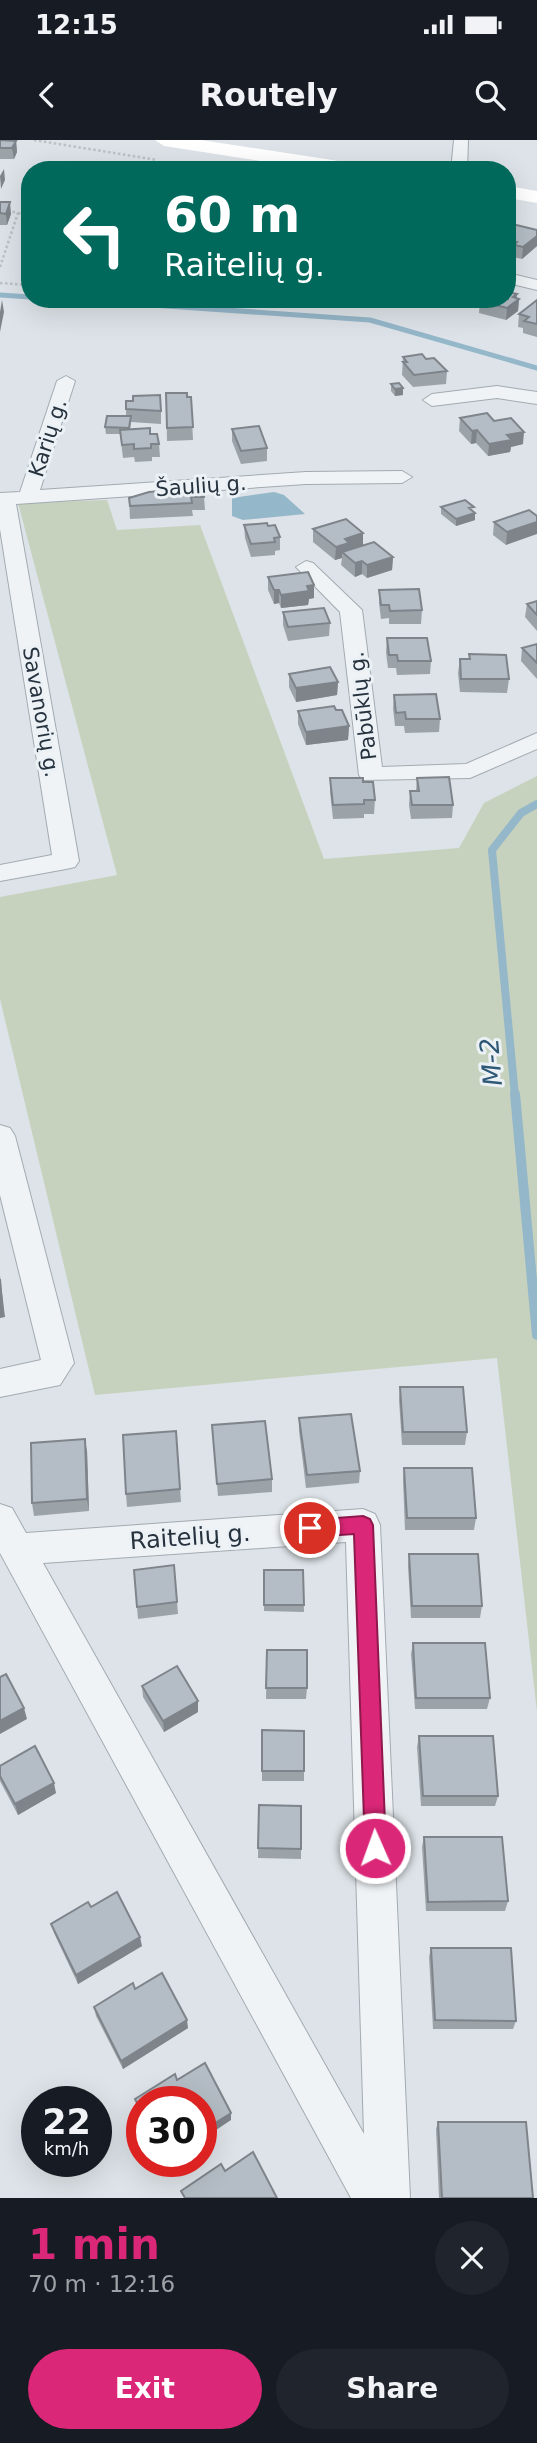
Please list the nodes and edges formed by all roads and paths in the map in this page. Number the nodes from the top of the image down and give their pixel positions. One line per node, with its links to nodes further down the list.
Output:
1 (34, 140): 4 (path)
2 (163, 140): 5 (main road)
3 (461, 140): 6 (street)
4 (167, 161)
5 (300, 161)
6 (460, 161)
7 (516, 193): 8 (main road)
8 (537, 197)
9 (3, 210): 10 (path)
10 (18, 213): 11 (path); 12 (path)
11 (21, 214)
12 (0, 267)
13 (516, 280): 16 (street)
14 (0, 283): 15 (path)
15 (21, 284)
16 (537, 285)
17 (66, 381): 21 (street, Karių g.)
18 (537, 398): 19 (street)
19 (432, 400)
20 (402, 477): 21 (street, Šaulių g.)
21 (29, 495): 22 (street, Šaulių g.)
22 (3, 498): 25 (street, Savanorių g.)
23 (306, 567): 24 (street, Pabūklų g.)
24 (537, 740)
25 (0, 873)
26 (0, 1136): 27 (street)
27 (0, 1382)
28 (8, 1534): 29 (street); 30 (street, Raitelių g.)
29 (375, 2198)
30 (388, 2198)

